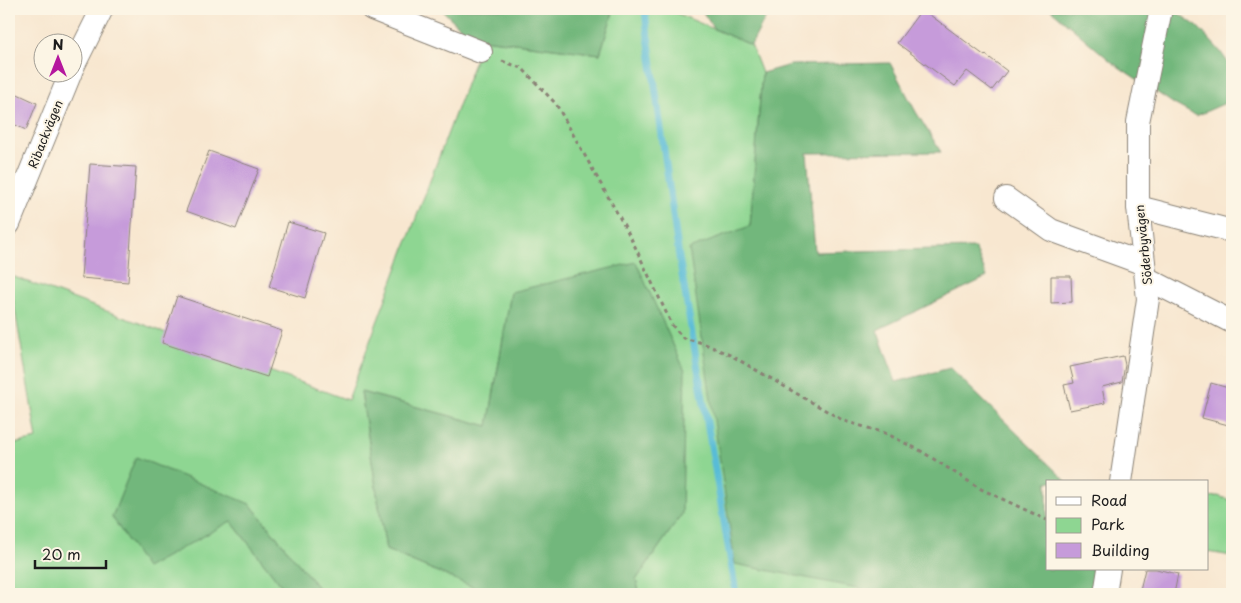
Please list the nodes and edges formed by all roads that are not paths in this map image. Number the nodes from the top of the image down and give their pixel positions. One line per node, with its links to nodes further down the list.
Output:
1 (102, 9): 4 (street)
2 (372, 9): 5 (street)
3 (1160, 9): 8 (street, Söderbyvägen)
4 (82, 48)
5 (481, 52)
6 (66, 82): 9 (street, Ribackvägen)
7 (1006, 198): 11 (street)
8 (1138, 207): 10 (street); 11 (street, Söderbyvägen)
9 (9, 224)
10 (1232, 231)
11 (1145, 271): 12 (street); 13 (street, Söderbyvägen)
12 (1232, 322)
13 (1121, 480)
14 (1109, 570): 15 (street)
15 (1105, 594)

